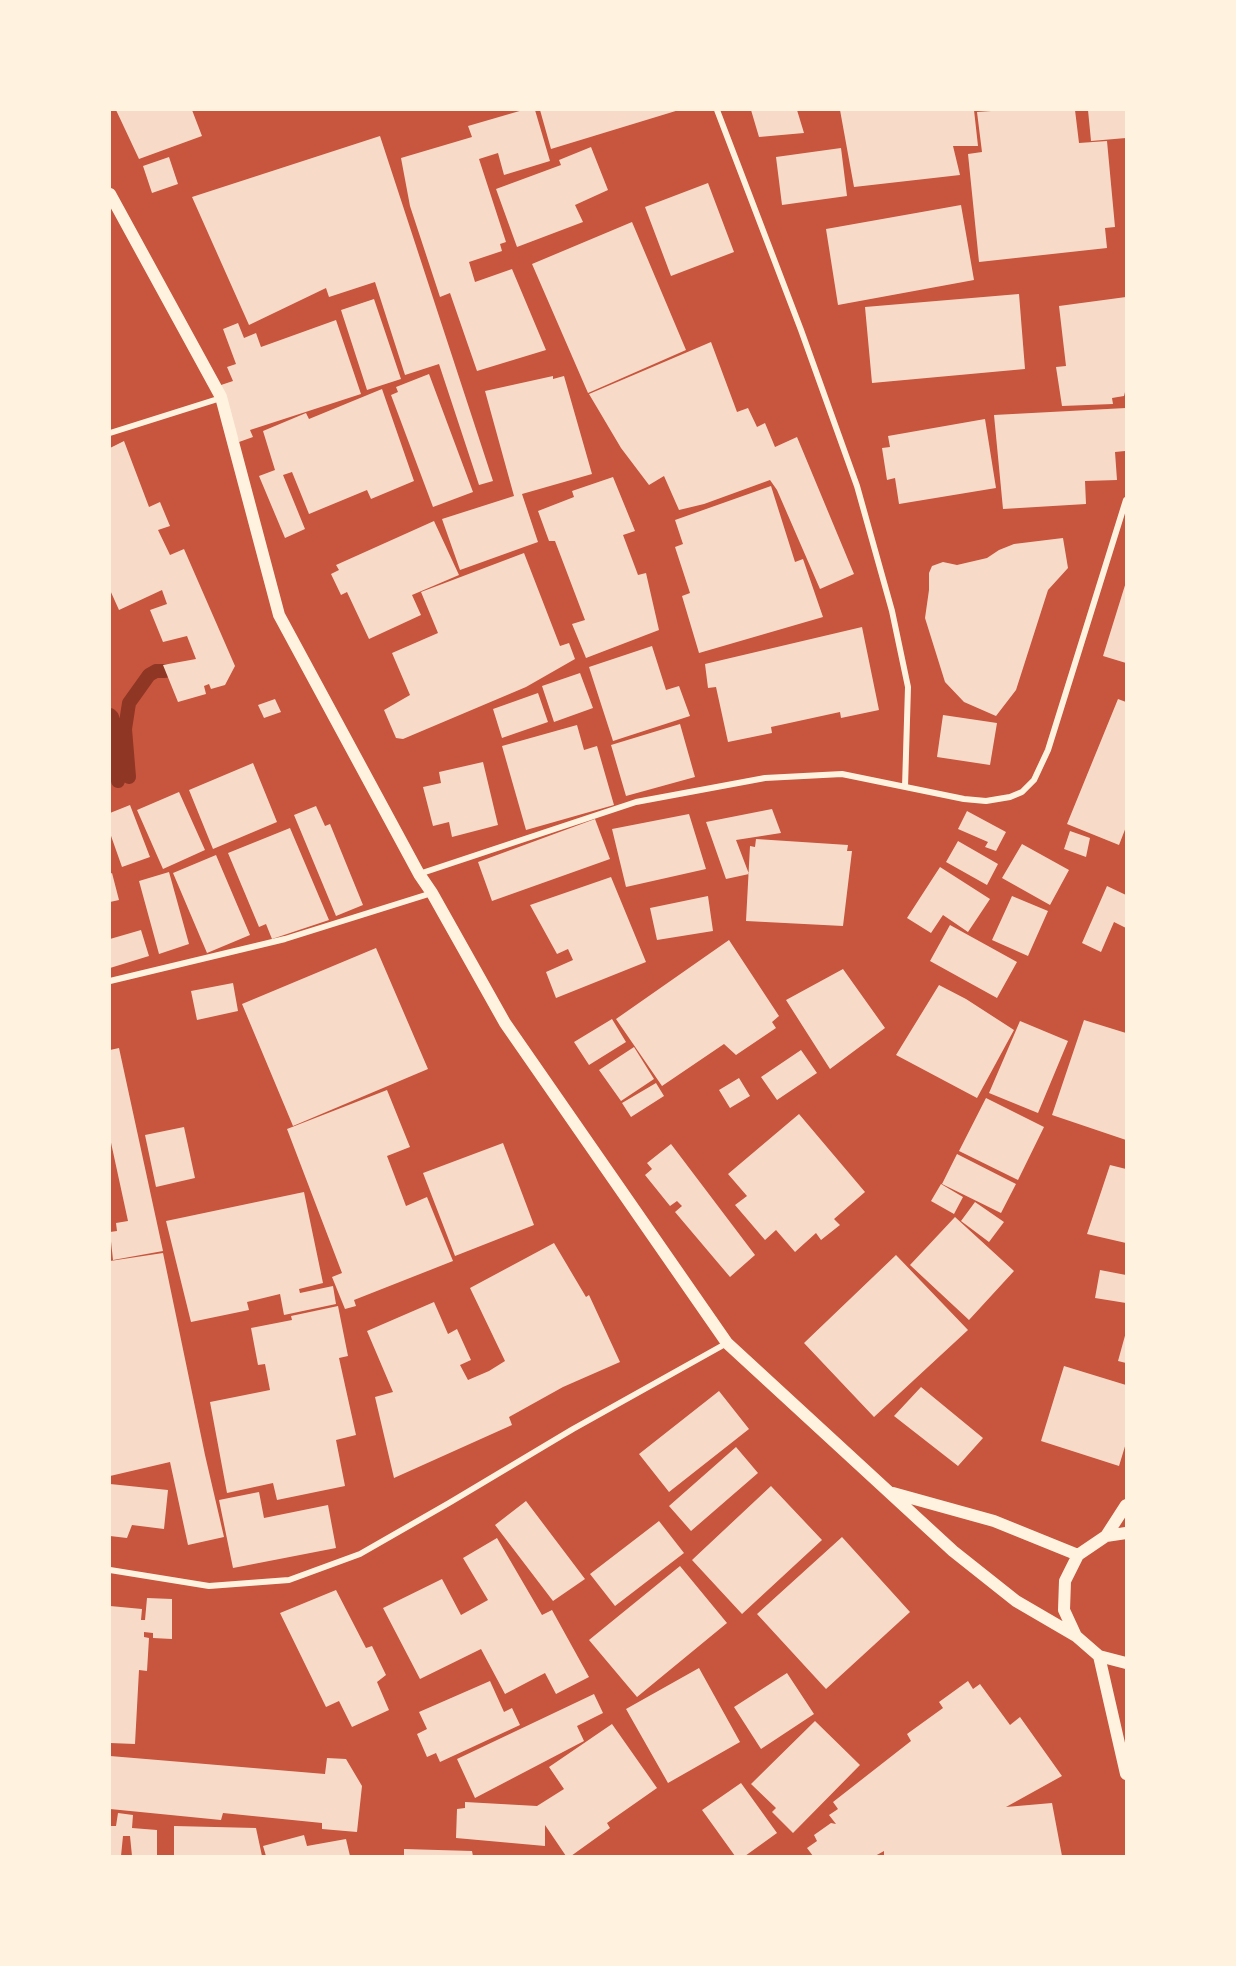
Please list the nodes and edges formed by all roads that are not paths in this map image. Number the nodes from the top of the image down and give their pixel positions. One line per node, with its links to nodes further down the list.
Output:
1 (717, 110): 6 (street)
2 (110, 194): 3 (main road)
3 (221, 397): 4 (street); 7 (main road)
4 (110, 433)
5 (1126, 500): 6 (street)
6 (905, 787): 7 (street)
7 (419, 874): 8 (main road)
8 (432, 892): 9 (street); 10 (main road)
9 (110, 981)
10 (727, 1343): 11 (main road); 16 (street)
11 (889, 1492): 15 (main road); 17 (main road)
12 (1126, 1505): 14 (main road)
13 (1126, 1533): 14 (main road)
14 (1106, 1536): 15 (main road)
15 (1078, 1555): 17 (main road)
16 (110, 1570)
17 (1076, 1636): 18 (main road)
18 (1099, 1656): 19 (main road); 20 (main road)
19 (1126, 1663)
20 (1126, 1774)

